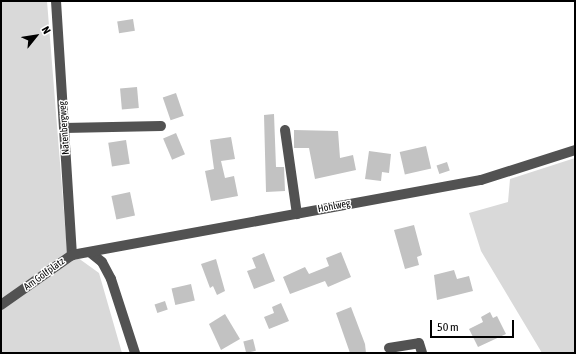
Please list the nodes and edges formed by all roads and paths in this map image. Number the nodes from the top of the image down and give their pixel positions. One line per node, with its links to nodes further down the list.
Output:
1 (56, 1): 3 (street, Natenbergweg)
2 (161, 126): 3 (street)
3 (64, 128): 8 (street, Natenbergweg)
4 (286, 130): 6 (street)
5 (575, 150): 6 (street, Hohlweg)
6 (297, 214): 7 (street, Hohlweg)
7 (91, 253): 8 (street, Am Golfplatz); 11 (street)
8 (72, 255): 9 (street, Am Golfplatz)
9 (1, 305)
10 (390, 348): 12 (street)
11 (135, 353)
12 (422, 353)

